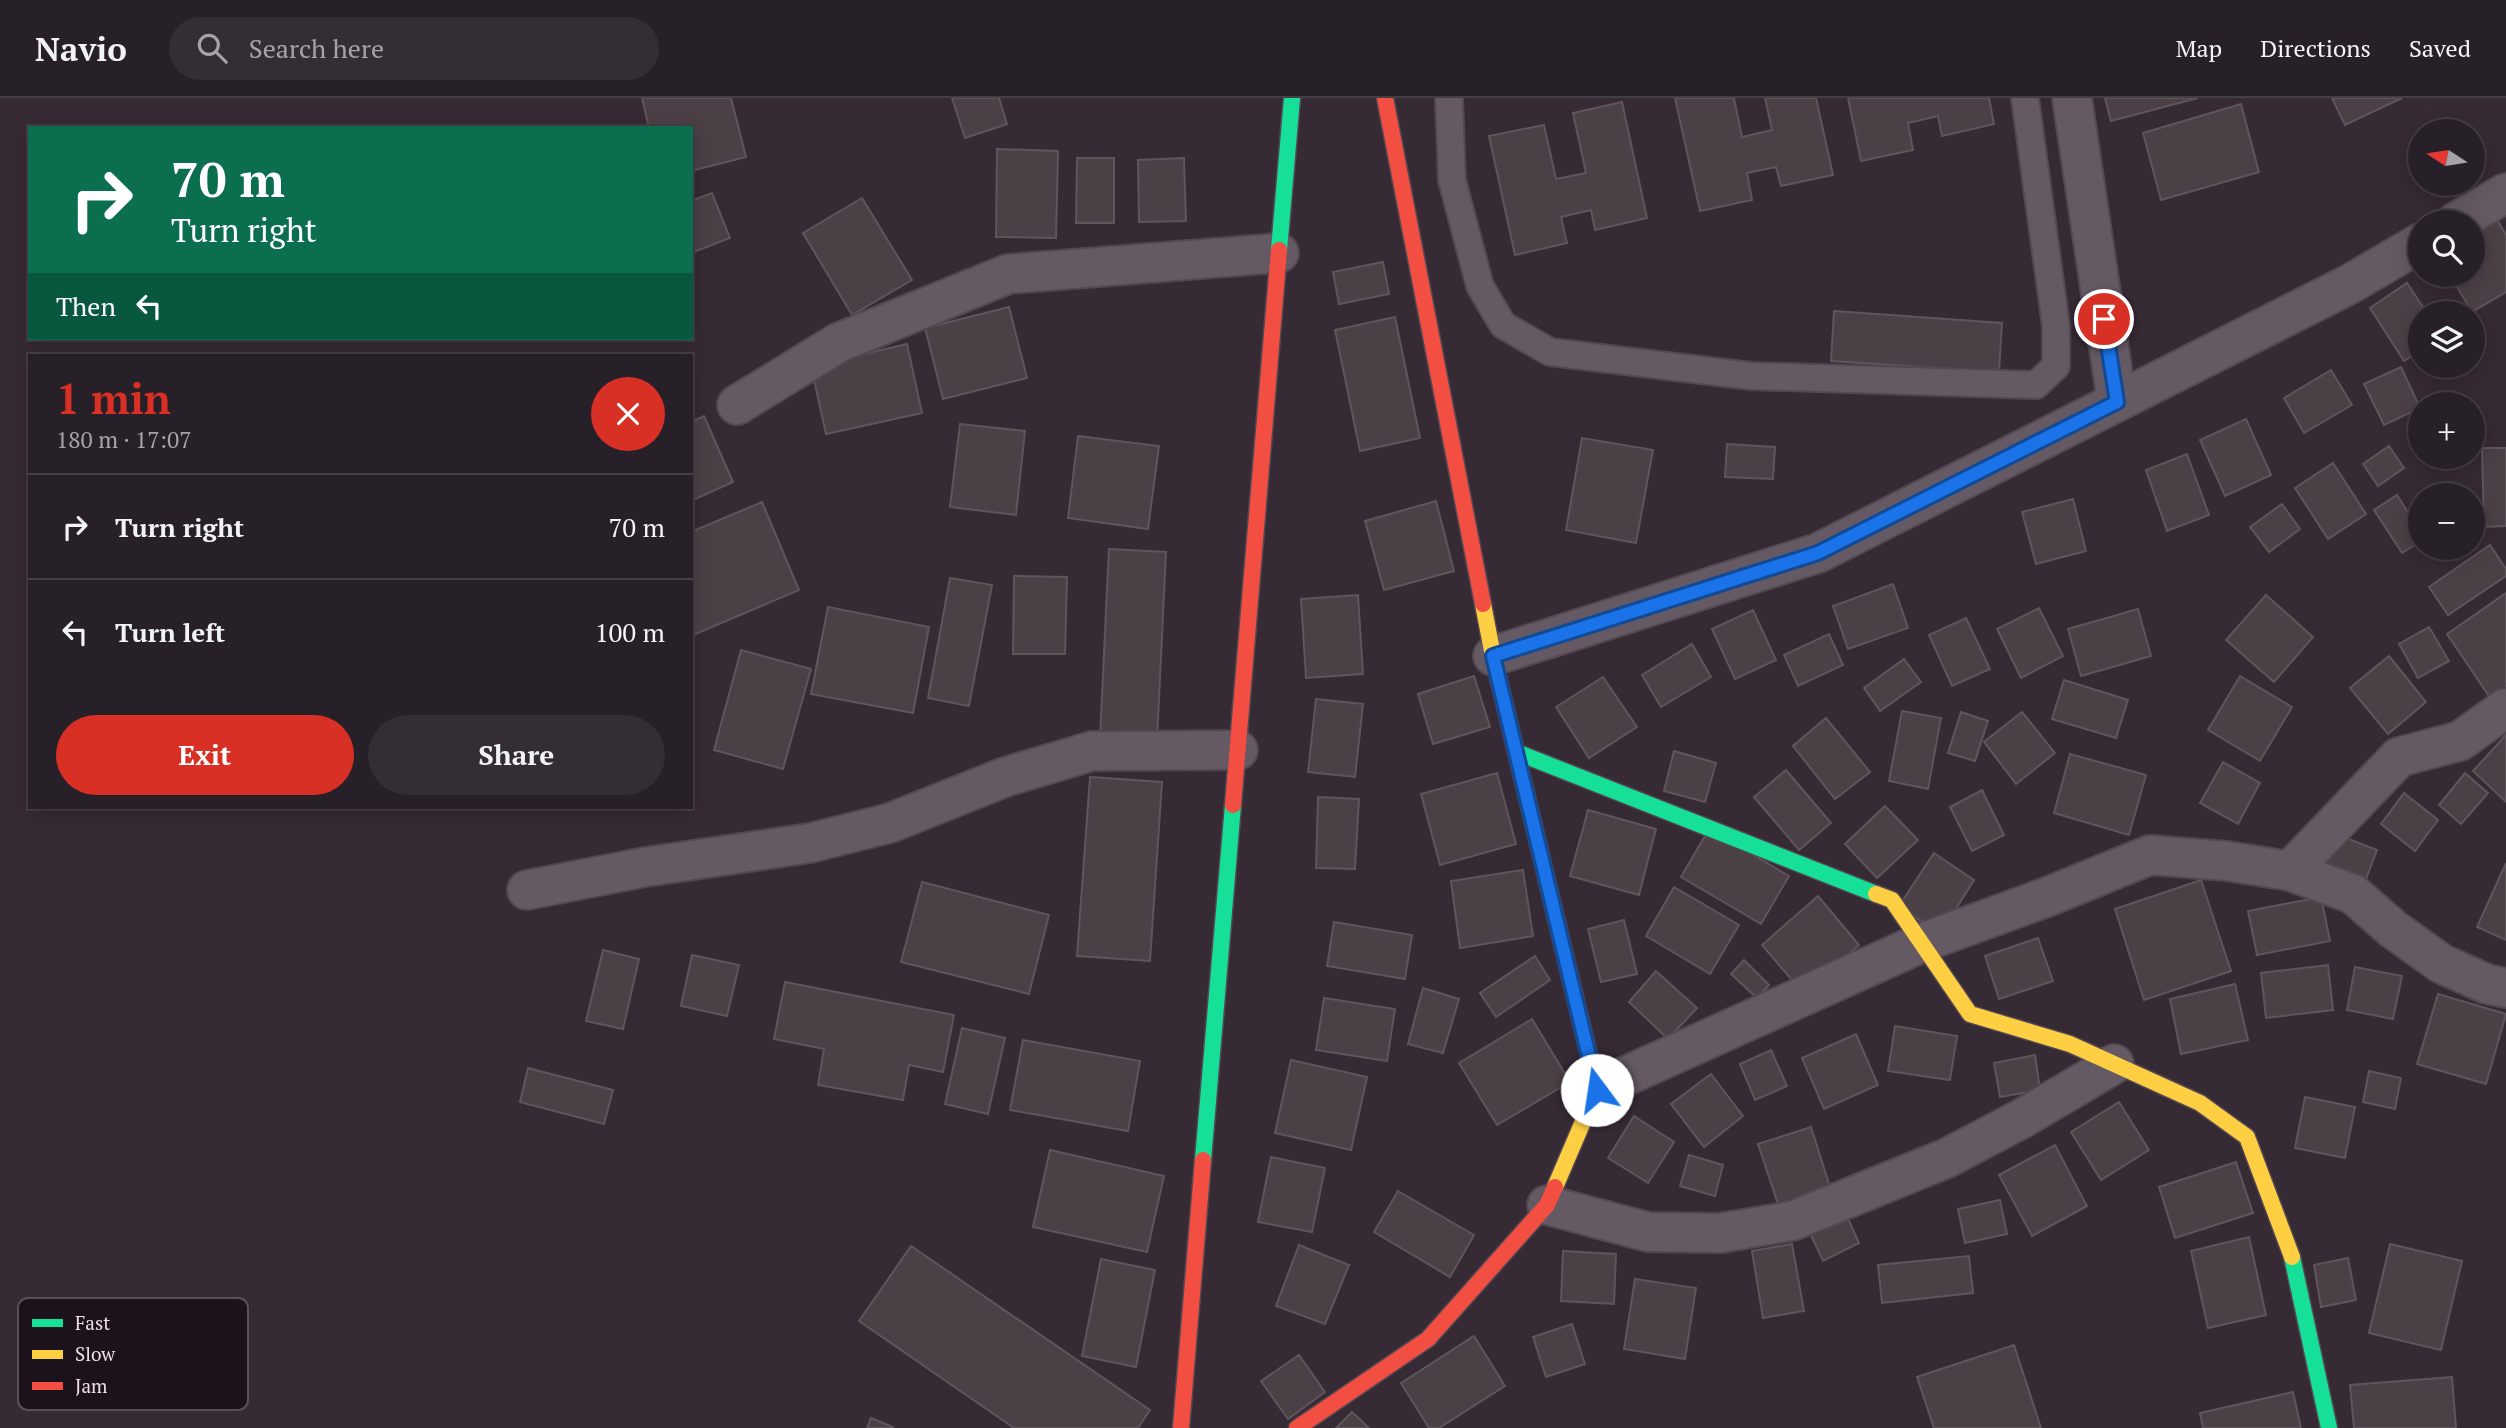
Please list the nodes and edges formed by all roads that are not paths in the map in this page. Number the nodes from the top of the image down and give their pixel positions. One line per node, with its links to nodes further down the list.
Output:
1 (1292, 98): 9 (main road)
2 (1385, 98): 12 (main road)
3 (1449, 98): 4 (lane)
4 (2025, 98)
5 (2072, 98): 10 (street)
6 (2506, 193): 7 (street)
7 (2477, 210)
8 (2408, 250): 10 (street)
9 (1279, 253): 11 (street); 14 (main road)
10 (2117, 402): 12 (street)
11 (737, 405)
12 (1493, 656): 15 (main road)
13 (2506, 708): 16 (street)
14 (1238, 750): 17 (street); 23 (main road)
15 (1516, 752): 18 (main road); 21 (main road)
16 (2290, 871): 18 (street); 19 (street)
17 (527, 890)
18 (1921, 943): 20 (main road); 21 (street)
19 (2506, 988)
20 (2115, 1065): 22 (street); 25 (main road)
21 (1597, 1090): 22 (main road)
22 (1547, 1205): 24 (main road)
23 (1181, 1428)
24 (1297, 1428)
25 (2329, 1428)

